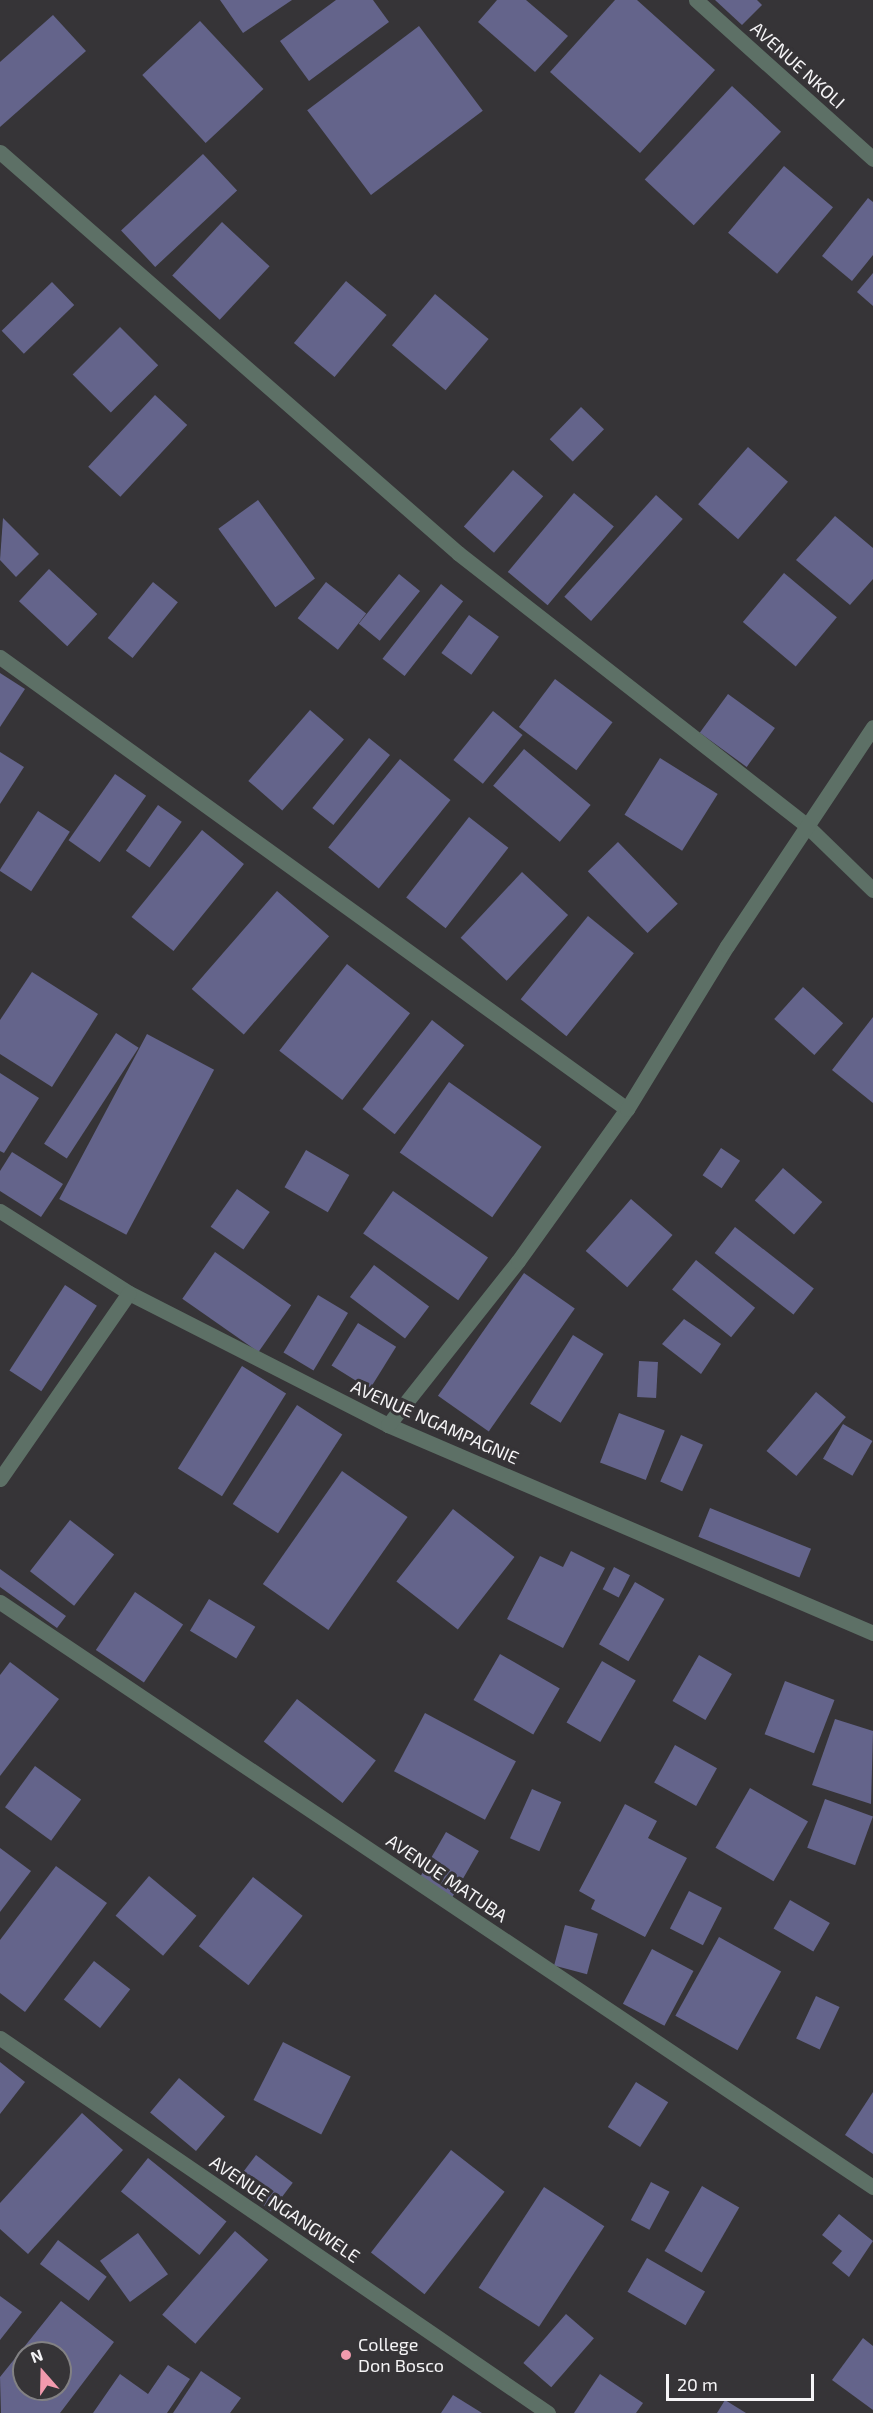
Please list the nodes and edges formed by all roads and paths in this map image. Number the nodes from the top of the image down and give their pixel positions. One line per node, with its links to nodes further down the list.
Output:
1 (696, 0): 3 (street, AVENUE NKOLI)
2 (0, 152): 6 (street)
3 (873, 159)
4 (0, 657): 8 (street)
5 (873, 728): 6 (street)
6 (807, 826): 7 (street); 8 (street)
7 (873, 890)
8 (627, 1109): 11 (street)
9 (0, 1211): 10 (street, AVENUE NGAMPAGNIE)
10 (129, 1293): 11 (street, AVENUE NGAMPAGNIE); 12 (street)
11 (388, 1425): 14 (street, AVENUE NGAMPAGNIE)
12 (0, 1479)
13 (0, 1602): 16 (street, AVENUE MATUBA)
14 (873, 1633)
15 (0, 2038): 17 (street, AVENUE NGANGWELE)
16 (873, 2187)
17 (548, 2413)

